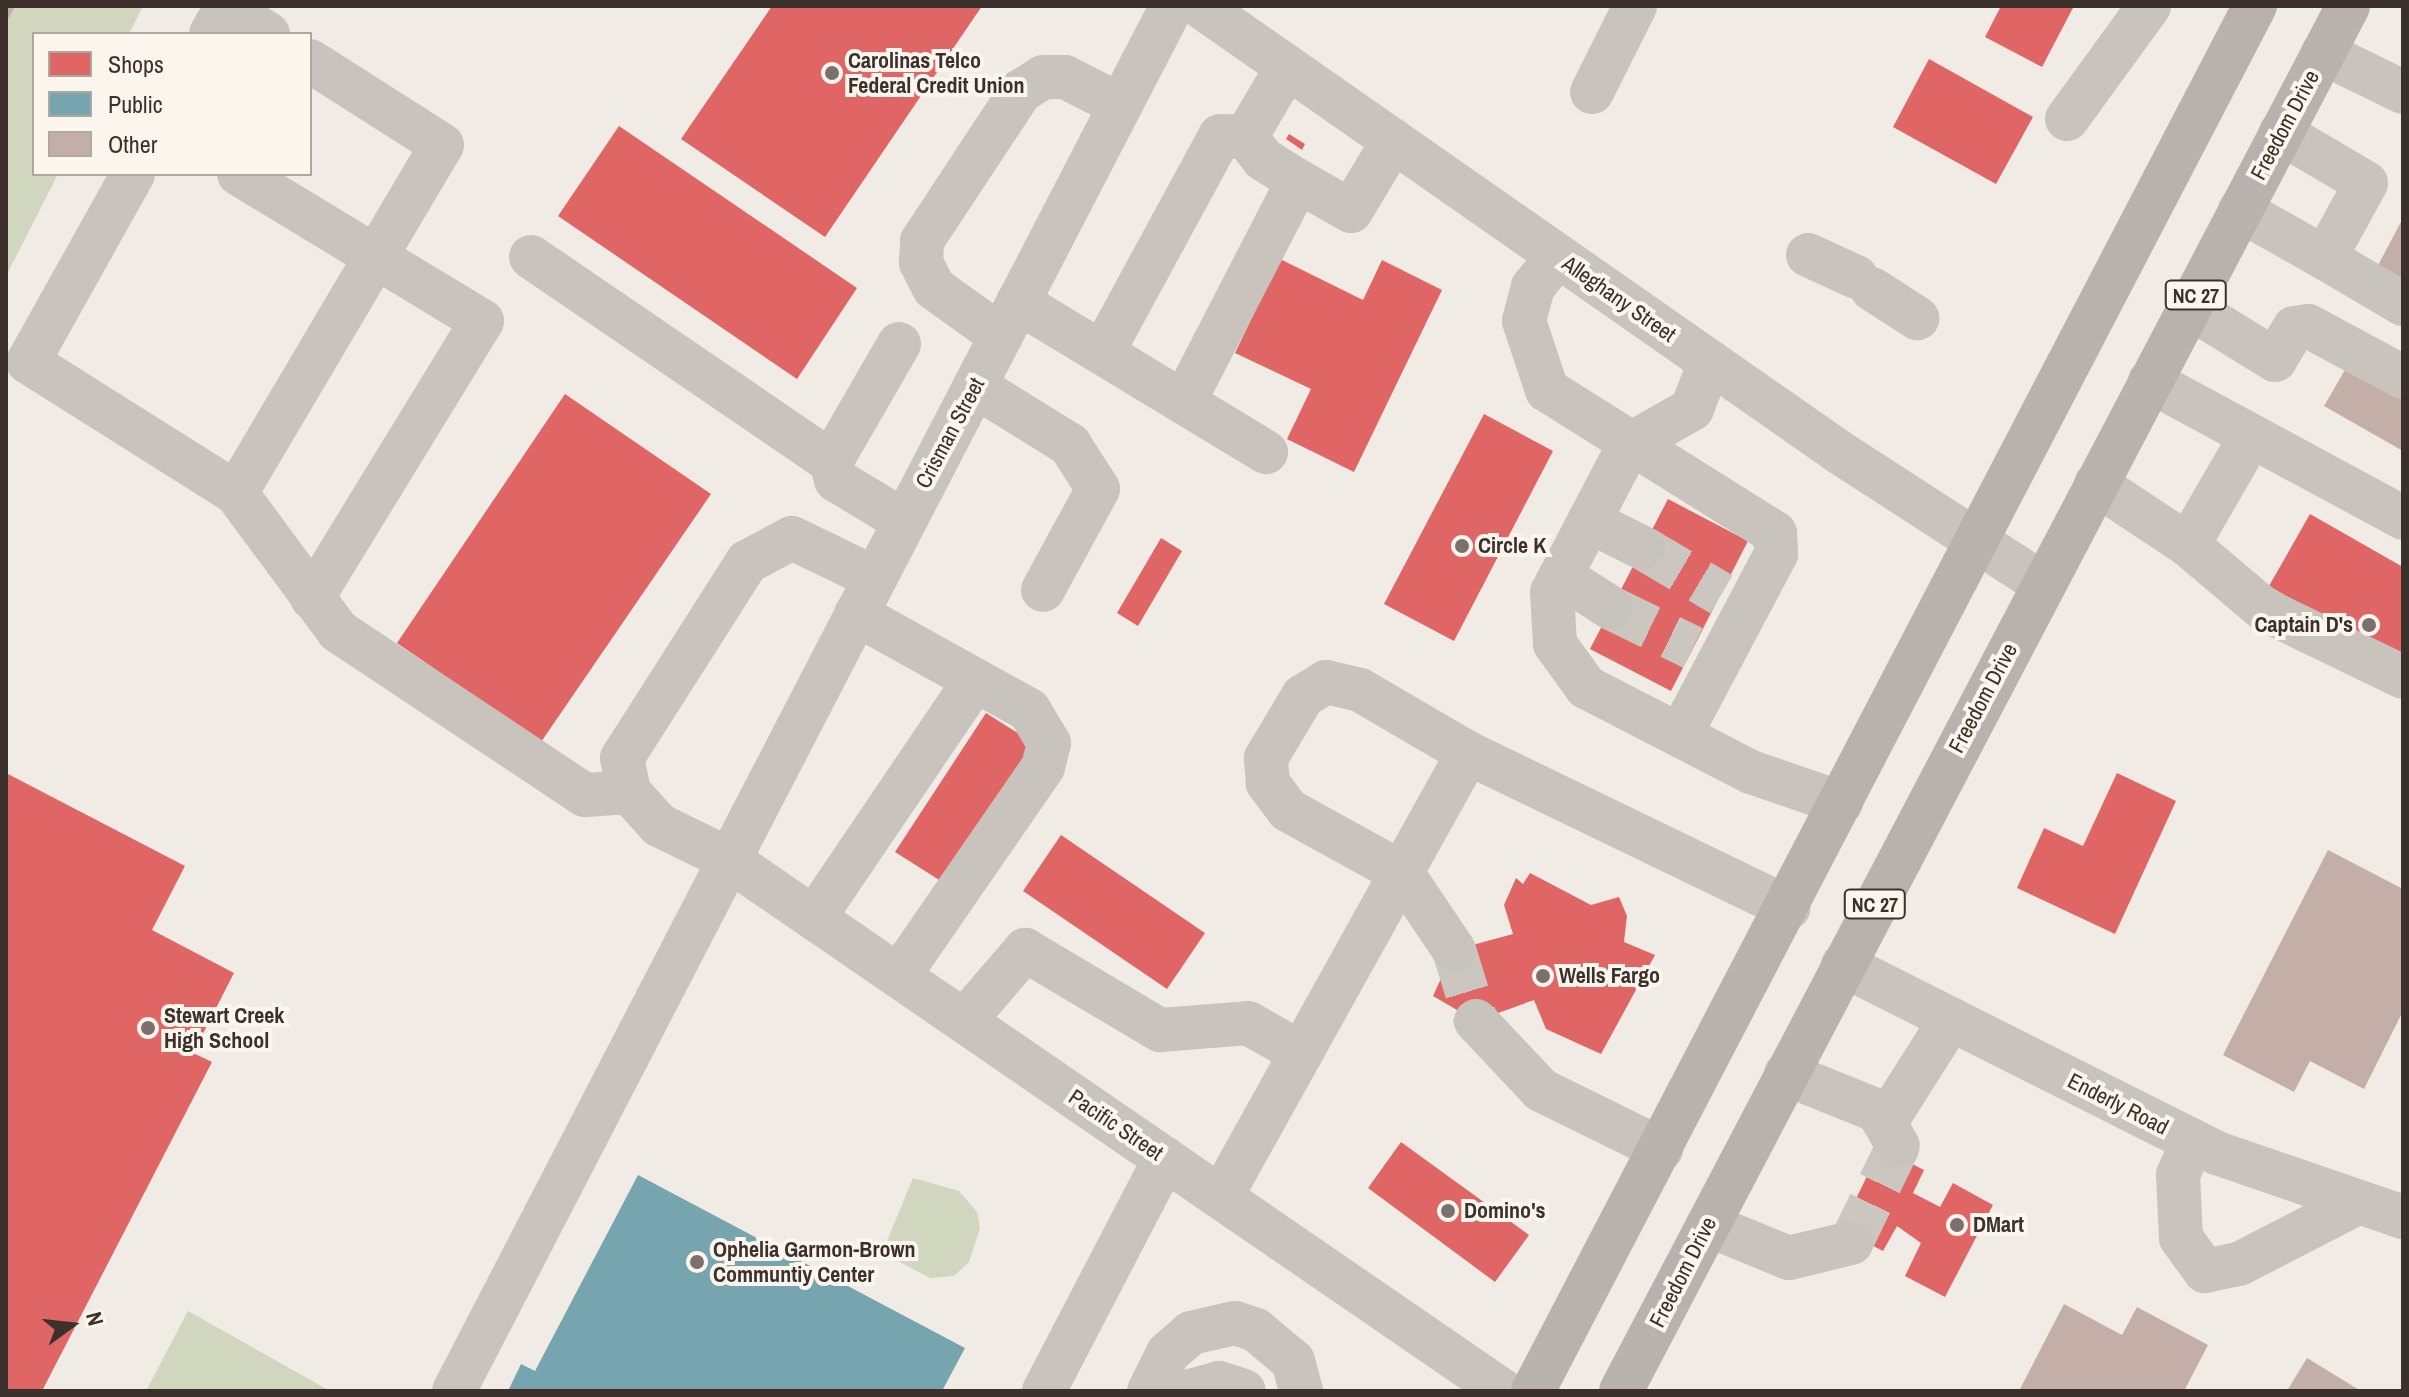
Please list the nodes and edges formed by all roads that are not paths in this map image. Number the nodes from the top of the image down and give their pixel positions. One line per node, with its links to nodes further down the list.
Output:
1 (1172, 6): 14 (street, Crisman Street)
2 (1200, 6): 11 (street, Alleghany Street)
3 (1635, 6): 12 (street)
4 (2149, 6): 15 (street)
5 (2255, 6): 48 (main road)
6 (2348, 6): 9 (main road, Freedom Drive / NC 27)
7 (212, 32): 8 (street)
8 (265, 32)
9 (2323, 53): 13 (street); 16 (main road, Freedom Drive / NC 27)
10 (312, 62): 26 (street)
11 (1287, 67): 17 (street); 18 (street, Alleghany Street)
12 (1592, 92)
13 (2403, 92)
14 (1120, 105): 31 (street, Crisman Street); 31 (street)
15 (2067, 119)
16 (2281, 133): 22 (main road, Freedom Drive / NC 27); 27 (street)
17 (1246, 137): 21 (street); 33 (street)
18 (1393, 141): 21 (street); 24 (street, Alleghany Street)
19 (132, 176): 44 (street)
20 (242, 176): 26 (street)
21 (1298, 181): 38 (street)
22 (2240, 210): 27 (street); 29 (main road, Freedom Drive / NC 27)
23 (1808, 255): 30 (street)
24 (1558, 256): 34 (street, Alleghany Street); 40 (street)
25 (531, 257): 42 (street)
26 (375, 258): 44 (street); 55 (street)
27 (2325, 258): 28 (street)
28 (2403, 304)
29 (2189, 307): 35 (street); 36 (main road, Freedom Drive / NC 27)
30 (1917, 318)
31 (1009, 319): 33 (street); 37 (street, Crisman Street)
32 (899, 344): 42 (street)
33 (1105, 348): 38 (street)
34 (1710, 362): 40 (street); 48 (street, Alleghany Street)
35 (2403, 377)
36 (2150, 381): 39 (street); 43 (main road, Freedom Drive / NC 27)
37 (975, 386): 46 (street, Crisman Street); 53 (street)
38 (1185, 400): 41 (street)
39 (2251, 436): 45 (street); 49 (street)
40 (1629, 445): 47 (street); 59 (street)
41 (1266, 452)
42 (831, 462): 46 (street)
43 (2096, 484): 49 (street); 52 (main road, Freedom Drive / NC 27)
44 (236, 493): 55 (street)
45 (2403, 518)
46 (904, 521): 54 (street, Crisman Street)
47 (1589, 521): 50 (street); 51 (street)
48 (1972, 542): 52 (street, Alleghany Street); 62 (main road)
49 (2188, 545): 57 (street)
50 (1643, 548)
51 (1561, 576): 56 (street); 59 (street)
52 (2043, 584): 68 (main road, Freedom Drive / NC 27)
53 (1043, 590)
54 (865, 596): 58 (street); 61 (street); 63 (street, Crisman Street)
55 (312, 598): 61 (street)
56 (1611, 608)
57 (2403, 677)
58 (975, 680): 66 (street); 69 (street)
59 (1680, 735): 62 (street)
60 (1468, 753): 64 (street); 64 (street); 65 (street)
61 (629, 792): 63 (street, Pacific Street)
62 (1841, 803): 65 (main road)
63 (728, 859): 66 (street, Pacific Street); 83 (street, Crisman Street)
64 (1402, 873): 67 (street); 73 (street)
65 (1788, 908): 76 (main road)
66 (814, 918): 69 (street, Pacific Street)
67 (1454, 950)
68 (1843, 965): 70 (street, Enderly Road); 74 (main road, Freedom Drive / NC 27)
69 (899, 976): 71 (street, Pacific Street)
70 (1951, 1019): 74 (street); 75 (street, Enderly Road)
71 (964, 1021): 73 (street); 77 (street, Pacific Street)
72 (1476, 1021): 76 (street)
73 (1301, 1053): 78 (street)
74 (1786, 1074): 81 (main road, Freedom Drive / NC 27)
75 (2193, 1141): 79 (street, Enderly Road); 79 (street)
76 (1661, 1149): 92 (main road)
77 (1165, 1159): 78 (street, Pacific Street); 84 (street)
78 (1221, 1197): 91 (street, Pacific Street)
79 (2359, 1202): 80 (street, Enderly Road)
80 (2403, 1217)
81 (1708, 1225): 82 (street); 93 (main road, Freedom Drive / NC 27)
82 (1851, 1243)
83 (454, 1391)
84 (1044, 1391)
85 (1149, 1391): 90 (street)
86 (1181, 1391): 89 (street)
87 (1190, 1391): 88 (street)
88 (1244, 1391)
89 (1280, 1391)
90 (1301, 1391)
91 (1503, 1391)
92 (1533, 1391)
93 (1621, 1391)

